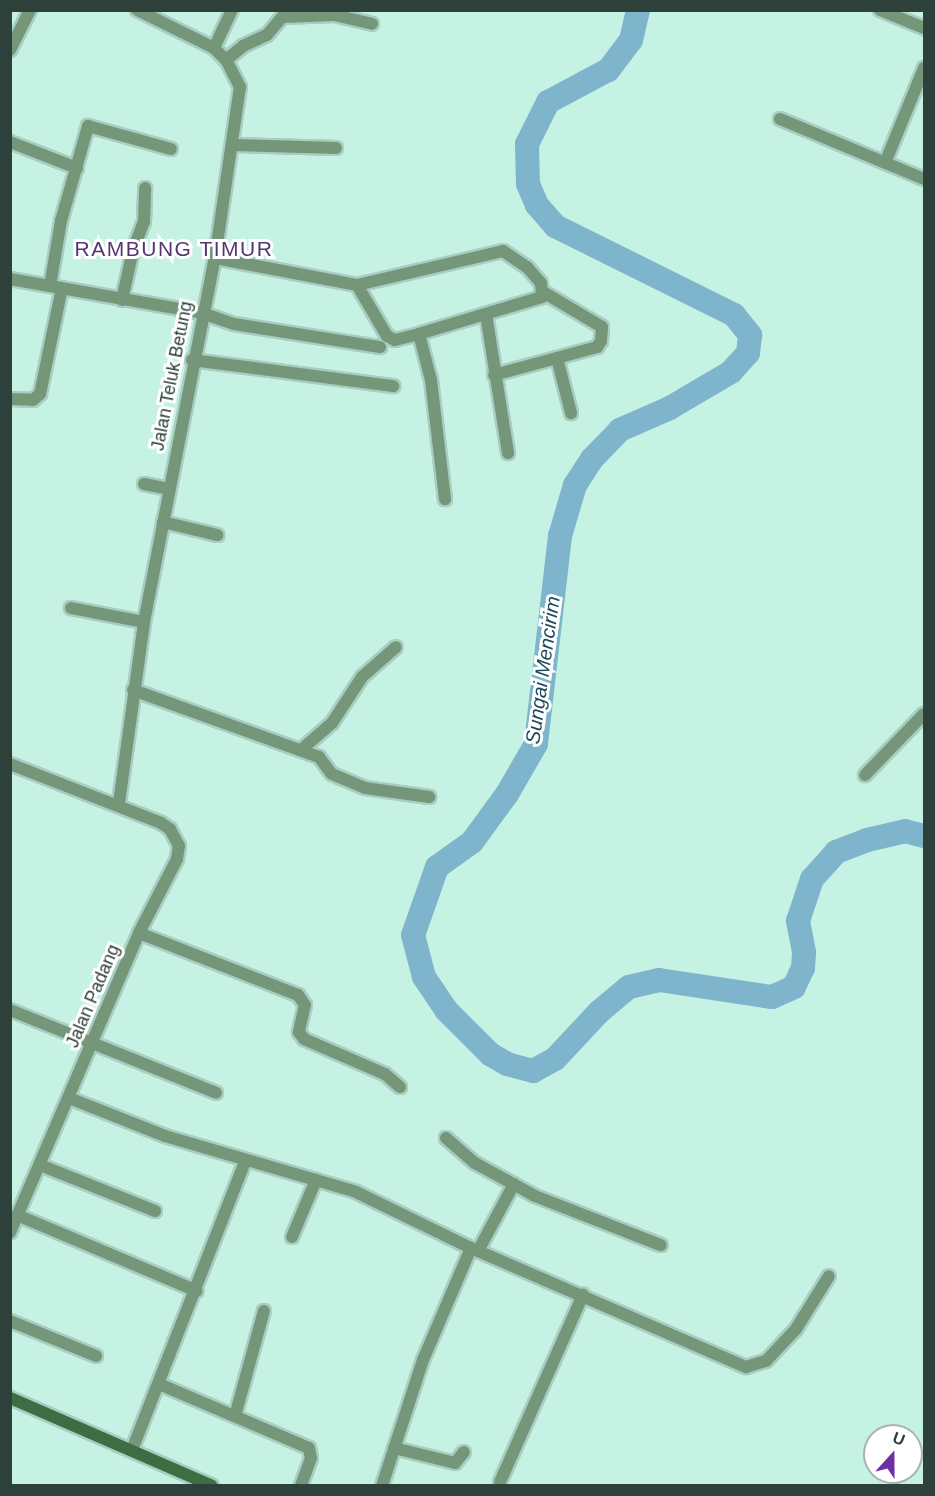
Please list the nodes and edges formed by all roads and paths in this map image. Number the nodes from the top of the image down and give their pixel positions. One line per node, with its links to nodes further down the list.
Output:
1 (30, 10): 9 (street)
2 (137, 10): 8 (street, Jalan Teluk Betung)
3 (232, 10): 8 (street)
4 (880, 10): 5 (street)
5 (894, 13): 7 (street)
6 (372, 24): 10 (street)
7 (924, 28)
8 (214, 48): 10 (street, Jalan Teluk Betung)
9 (10, 50)
10 (226, 60): 14 (street, Jalan Teluk Betung)
11 (924, 68): 17 (street)
12 (780, 119): 17 (street)
13 (10, 142): 18 (street)
14 (234, 145): 15 (street); 21 (street, Jalan Teluk Betung)
15 (336, 148)
16 (171, 149): 18 (street)
17 (885, 163): 19 (street)
18 (77, 168): 24 (street)
19 (924, 179)
20 (145, 188): 26 (street)
21 (215, 258): 23 (street); 27 (street, Jalan Teluk Betung)
22 (10, 279): 24 (street)
23 (357, 285): 25 (street); 29 (street)
24 (56, 287): 26 (street); 35 (street)
25 (543, 292): 28 (street); 31 (street)
26 (122, 300): 27 (street)
27 (202, 313): 30 (street); 32 (street, Jalan Teluk Betung)
28 (486, 314): 29 (street); 33 (street)
29 (419, 334): 40 (street)
30 (380, 347)
31 (557, 358): 33 (street); 36 (street)
32 (192, 360): 34 (street); 39 (street, Jalan Teluk Betung)
33 (494, 375): 37 (street)
34 (393, 386)
35 (10, 399)
36 (571, 413)
37 (508, 453)
38 (144, 484): 39 (street)
39 (169, 489): 41 (street, Jalan Teluk Betung)
40 (445, 500)
41 (163, 522): 42 (street); 44 (street, Jalan Teluk Betung)
42 (217, 535)
43 (71, 608): 44 (street)
44 (144, 622): 46 (street, Jalan Teluk Betung)
45 (396, 647): 48 (street)
46 (133, 690): 48 (street); 52 (street, Jalan Teluk Betung)
47 (924, 714): 50 (street)
48 (301, 750): 51 (street)
49 (10, 764): 52 (street, Jalan Padang)
50 (865, 775)
51 (429, 797)
52 (119, 803): 53 (street, Jalan Padang)
53 (139, 933): 55 (street, Jalan Padang); 56 (street)
54 (10, 1010): 55 (street)
55 (92, 1042): 57 (street); 58 (street, Jalan Padang)
56 (400, 1087)
57 (216, 1093)
58 (69, 1098): 60 (street); 61 (street, Jalan Padang)
59 (446, 1138): 63 (street)
60 (245, 1161): 62 (street); 71 (street)
61 (40, 1165): 64 (street); 65 (street, Jalan Padang)
62 (316, 1180): 67 (street); 69 (street)
63 (514, 1184): 68 (street); 69 (street)
64 (155, 1211)
65 (17, 1215): 66 (street, Jalan Padang); 71 (street)
66 (10, 1232)
67 (292, 1237)
68 (661, 1245)
69 (475, 1250): 72 (street); 79 (street)
70 (829, 1276): 72 (street)
71 (197, 1291): 76 (street)
72 (583, 1295): 82 (street)
73 (264, 1311): 78 (street)
74 (10, 1321): 75 (street)
75 (96, 1356)
76 (159, 1384): 78 (street); 80 (street)
77 (10, 1398): 80 (street)
78 (235, 1416): 84 (street)
79 (394, 1448): 81 (street); 85 (street)
80 (132, 1450): 83 (street)
81 (464, 1452)
82 (500, 1482)
83 (212, 1485)
84 (301, 1485)
85 (382, 1485)

